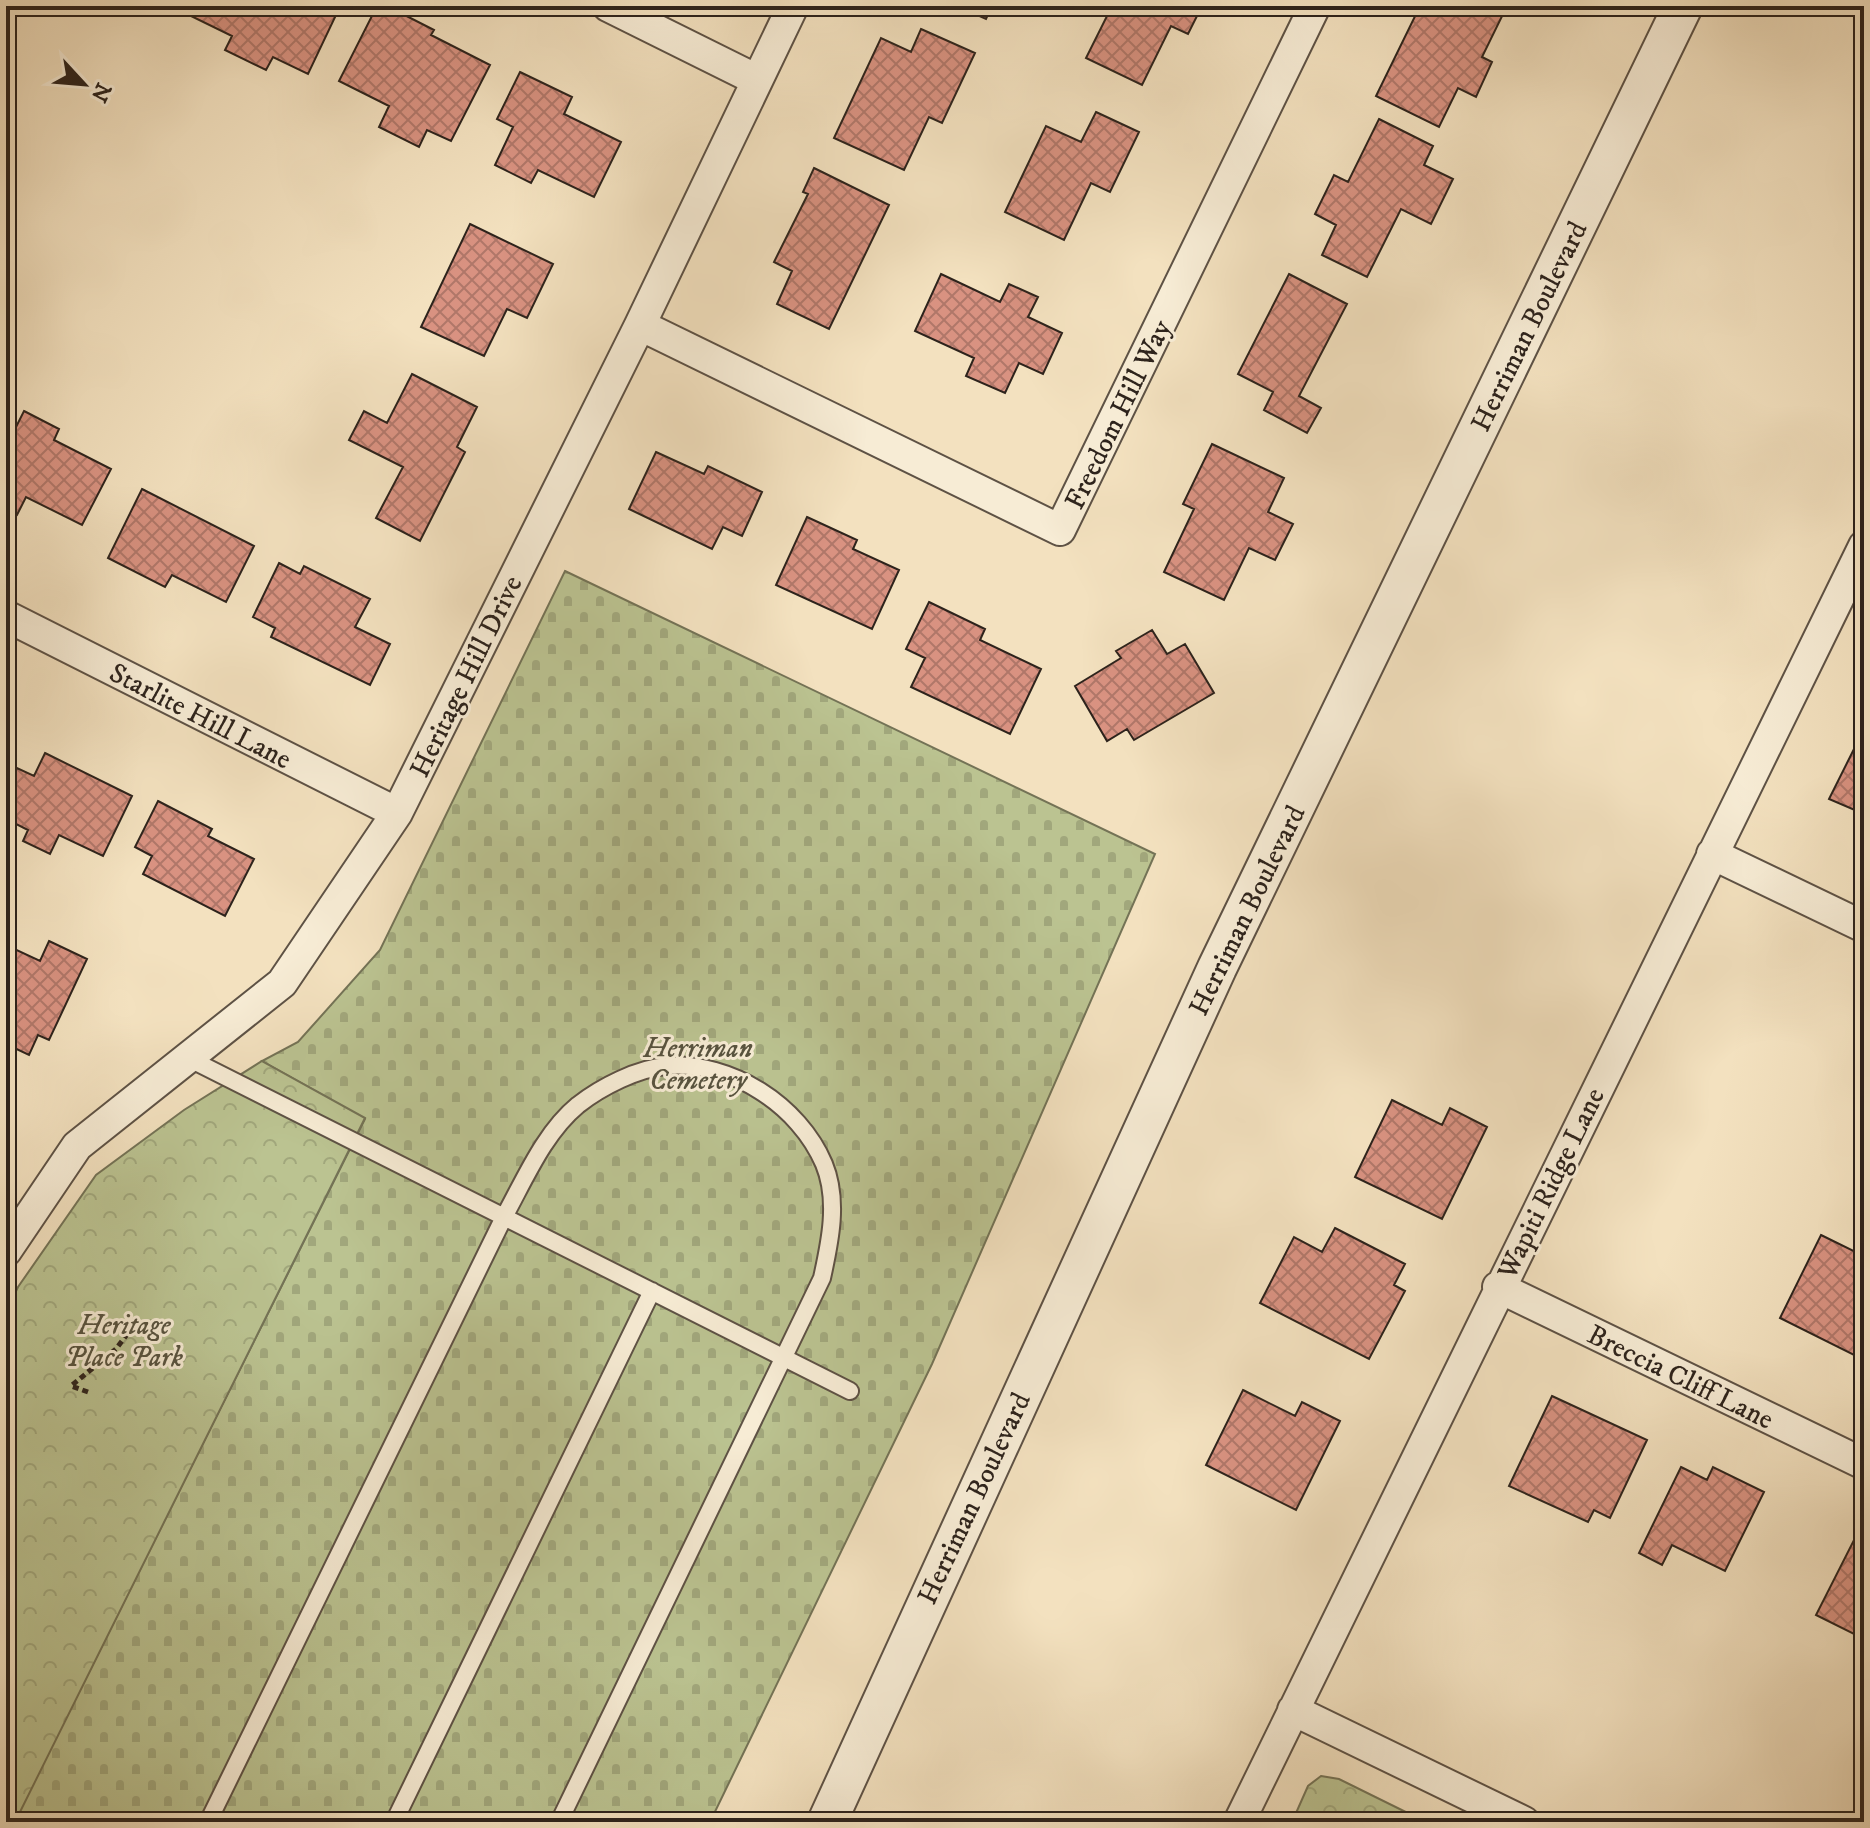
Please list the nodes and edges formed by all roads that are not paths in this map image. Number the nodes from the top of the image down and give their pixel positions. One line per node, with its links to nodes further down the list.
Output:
1 (608, 6): 5 (street)
2 (793, 6): 5 (street, Heritage Hill Drive)
3 (1315, 6): 6 (street, Freedom Hill Way)
4 (1683, 6): 24 (street, Herriman Boulevard)
5 (757, 80): 6 (street, Heritage Hill Drive)
6 (640, 325): 9 (street, Heritage Hill Drive)
7 (1864, 546): 10 (street, Wapiti Ridge Lane)
8 (6, 616): 9 (street, Starlite Hill Lane)
9 (397, 813): 12 (street, Heritage Hill Drive)
10 (1712, 854): 11 (street); 15 (street, Wapiti Ridge Lane)
11 (1864, 927)
12 (188, 1058): 13 (lane); 14 (street, Heritage Hill Drive)
13 (504, 1217): 16 (lane); 17 (lane); 21 (lane)
14 (6, 1251)
15 (1498, 1287): 19 (street, Breccia Cliff Lane); 20 (street, Wapiti Ridge Lane)
16 (652, 1291): 17 (lane); 22 (lane)
17 (783, 1358): 18 (lane); 23 (lane)
18 (850, 1391)
19 (1864, 1464)
20 (1293, 1710): 25 (street, Wapiti Ridge Lane); 26 (street)
21 (208, 1822)
22 (394, 1822)
23 (559, 1822)
24 (827, 1822)
25 (1239, 1822)
26 (1524, 1822)

